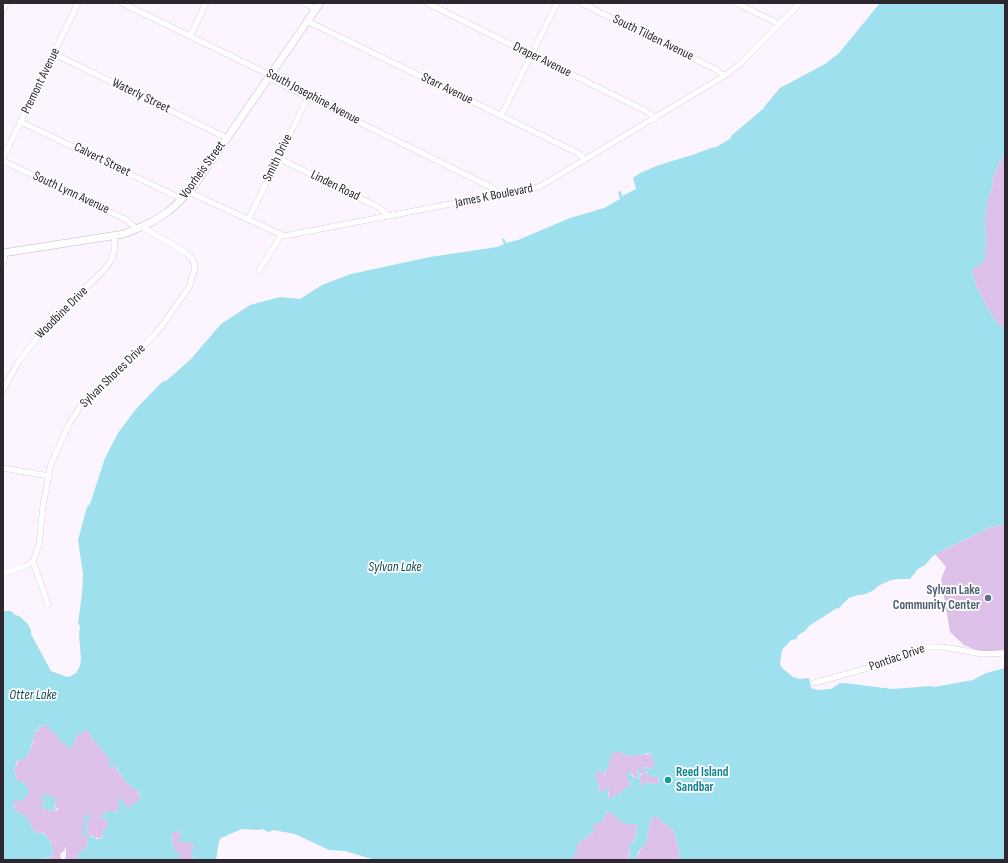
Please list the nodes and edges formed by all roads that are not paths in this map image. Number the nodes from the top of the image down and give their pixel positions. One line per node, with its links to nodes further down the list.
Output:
1 (6, 3): 12 (street)
2 (78, 3): 16 (street, Premont Avenue)
3 (122, 3): 15 (street, South Josephine Avenue)
4 (206, 3): 15 (street)
5 (304, 3): 11 (street)
6 (427, 3): 17 (street, Draper Avenue)
7 (557, 3): 17 (street)
8 (581, 3): 19 (street, South Tilden Avenue)
9 (736, 3): 14 (street)
10 (800, 3): 14 (street, James K Boulevard)
11 (318, 6): 13 (street, Voorheis Street)
12 (3, 10)
13 (307, 21): 18 (street, Voorheis Street); 21 (street, Starr Avenue)
14 (779, 24): 19 (street, James K Boulevard)
15 (190, 36): 18 (street, South Josephine Avenue)
16 (54, 54): 23 (street, Premont Avenue); 24 (street, Waterly Street)
17 (531, 54): 21 (street); 22 (street, Draper Avenue)
18 (269, 76): 20 (street, South Josephine Avenue); 24 (street, Voorheis Street)
19 (724, 76): 22 (street, James K Boulevard)
20 (308, 97): 25 (street, Smith Drive); 29 (street, South Josephine Avenue)
21 (502, 116): 27 (street, Starr Avenue)
22 (655, 118): 27 (street, James K Boulevard)
23 (21, 122): 26 (street, Premont Avenue); 30 (street, Calvert Street)
24 (227, 138): 28 (street, Voorheis Street)
25 (278, 158): 31 (street, Linden Road); 32 (street, Smith Drive)
26 (3, 160): 33 (street, South Lynn Avenue)
27 (585, 160): 29 (street, James K Boulevard)
28 (189, 192): 30 (street, Voorheis Street); 32 (street)
29 (501, 195): 31 (street, James K Boulevard)
30 (182, 199): 33 (street, Voorheis Street)
31 (388, 216): 34 (street, James K Boulevard)
32 (248, 220): 34 (street)
33 (139, 228): 35 (street, Voorheis Street); 41 (street, Sylvan Shores Drive)
34 (281, 235): 38 (street)
35 (114, 236): 36 (street, Voorheis Street); 39 (street, Woodbine Drive)
36 (4, 253): 37 (street)
37 (3, 266)
38 (259, 271)
39 (3, 390)
40 (3, 468): 41 (street)
41 (49, 476): 42 (street, Sylvan Shores Drive)
42 (33, 561): 43 (street); 44 (street)
43 (3, 573)
44 (48, 605)
45 (1005, 652): 46 (street, Pontiac Drive)
46 (814, 683)

